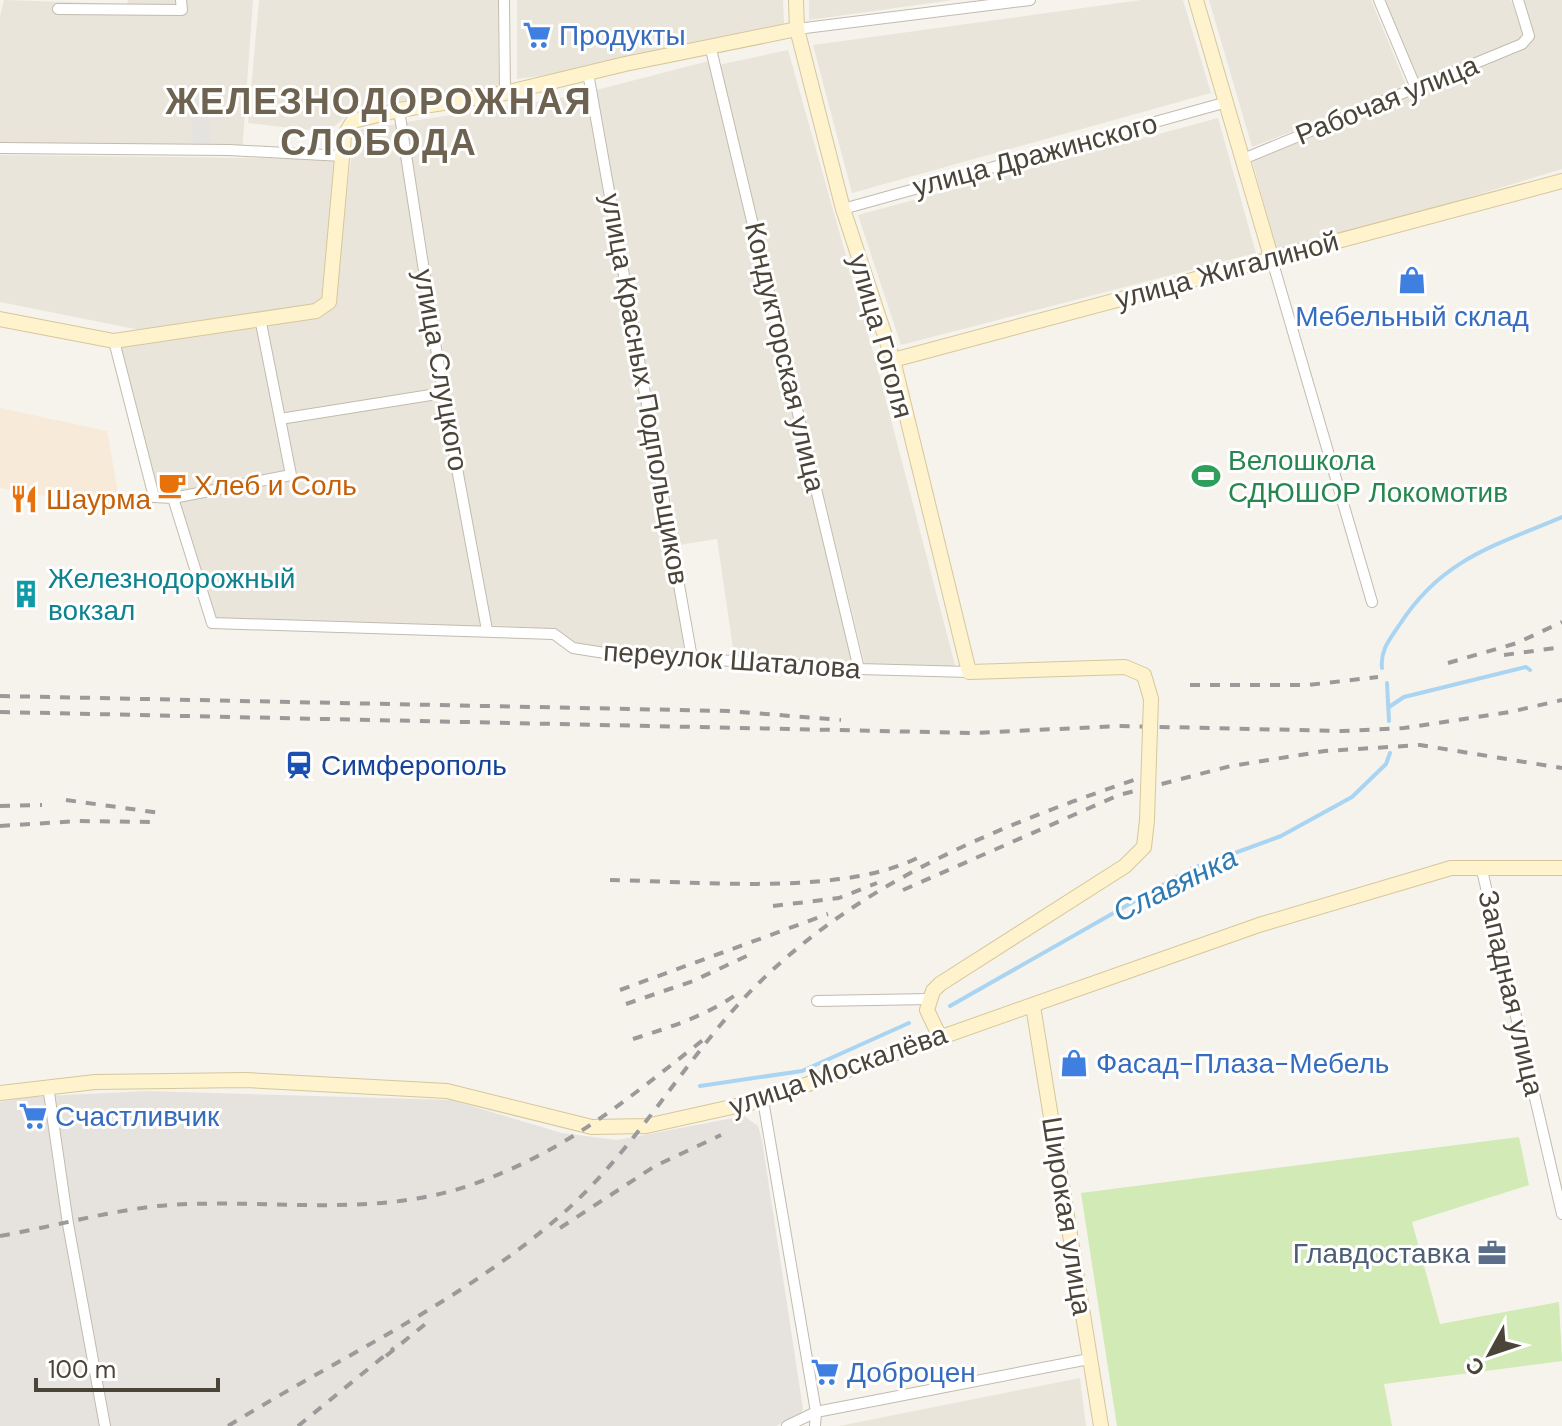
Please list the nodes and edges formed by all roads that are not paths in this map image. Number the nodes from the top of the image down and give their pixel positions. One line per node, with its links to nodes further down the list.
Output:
1 (181, 0): 8 (street)
2 (504, 0): 13 (street)
3 (796, 0): 9 (main road, улица Гоголя)
4 (1030, 0): 9 (street)
5 (1196, 0): 14 (main road)
6 (1379, 0): 12 (street)
7 (1518, 0): 12 (street, Рабочая улица)
8 (58, 9)
9 (797, 29): 10 (main road); 20 (main road, улица Гоголя)
10 (710, 45): 11 (main road); 32 (street, Кондукторская улица)
11 (588, 73): 13 (main road); 31 (street, улица Красных Подпольщиков)
12 (1416, 88): 18 (street, Рабочая улица)
13 (505, 93): 15 (main road)
14 (1227, 102): 18 (main road); 20 (street, улица Дражинского)
15 (399, 110): 17 (main road); 26 (street, улица Слуцкого)
16 (0, 148): 17 (street)
17 (343, 156): 22 (main road)
18 (1243, 159): 21 (main road)
19 (1562, 181): 21 (main road, улица Жигалиной)
20 (843, 209): 25 (main road, улица Гоголя)
21 (1272, 260): 25 (main road, улица Жигалиной); 29 (street)
22 (260, 318): 24 (main road); 27 (street)
23 (0, 319): 24 (main road)
24 (114, 341): 28 (street)
25 (893, 360): 33 (main road, улица Гоголя)
26 (443, 393): 27 (street); 30 (street, улица Слуцкого)
27 (280, 419): 28 (street)
28 (173, 498): 30 (street, переулок Шаталова)
29 (1372, 602)
30 (487, 630): 31 (street, переулок Шаталова)
31 (692, 658): 32 (street, переулок Шаталова)
32 (859, 669): 33 (street, переулок Шаталова)
33 (969, 672): 36 (main road, bridge)
34 (1481, 866): 35 (main road, улица Москалёва); 38 (main road, улица Москалёва); 43 (street, Западная улица)
35 (1562, 868)
36 (930, 999): 37 (street); 39 (main road)
37 (817, 1001)
38 (1033, 1006): 39 (main road, улица Москалёва); 44 (main road, Широкая улица)
39 (939, 1035): 42 (main road, улица Москалёва)
40 (48, 1086): 41 (main road, улица Москалёва); 42 (main road, улица Москалёва); 46 (street)
41 (0, 1093)
42 (763, 1100): 45 (street)
43 (1562, 1214)
44 (1089, 1359): 45 (street); 49 (main road, Широкая улица)
45 (816, 1412): 47 (street); 48 (street)
46 (105, 1426)
47 (787, 1426)
48 (815, 1426)
49 (1101, 1426)

